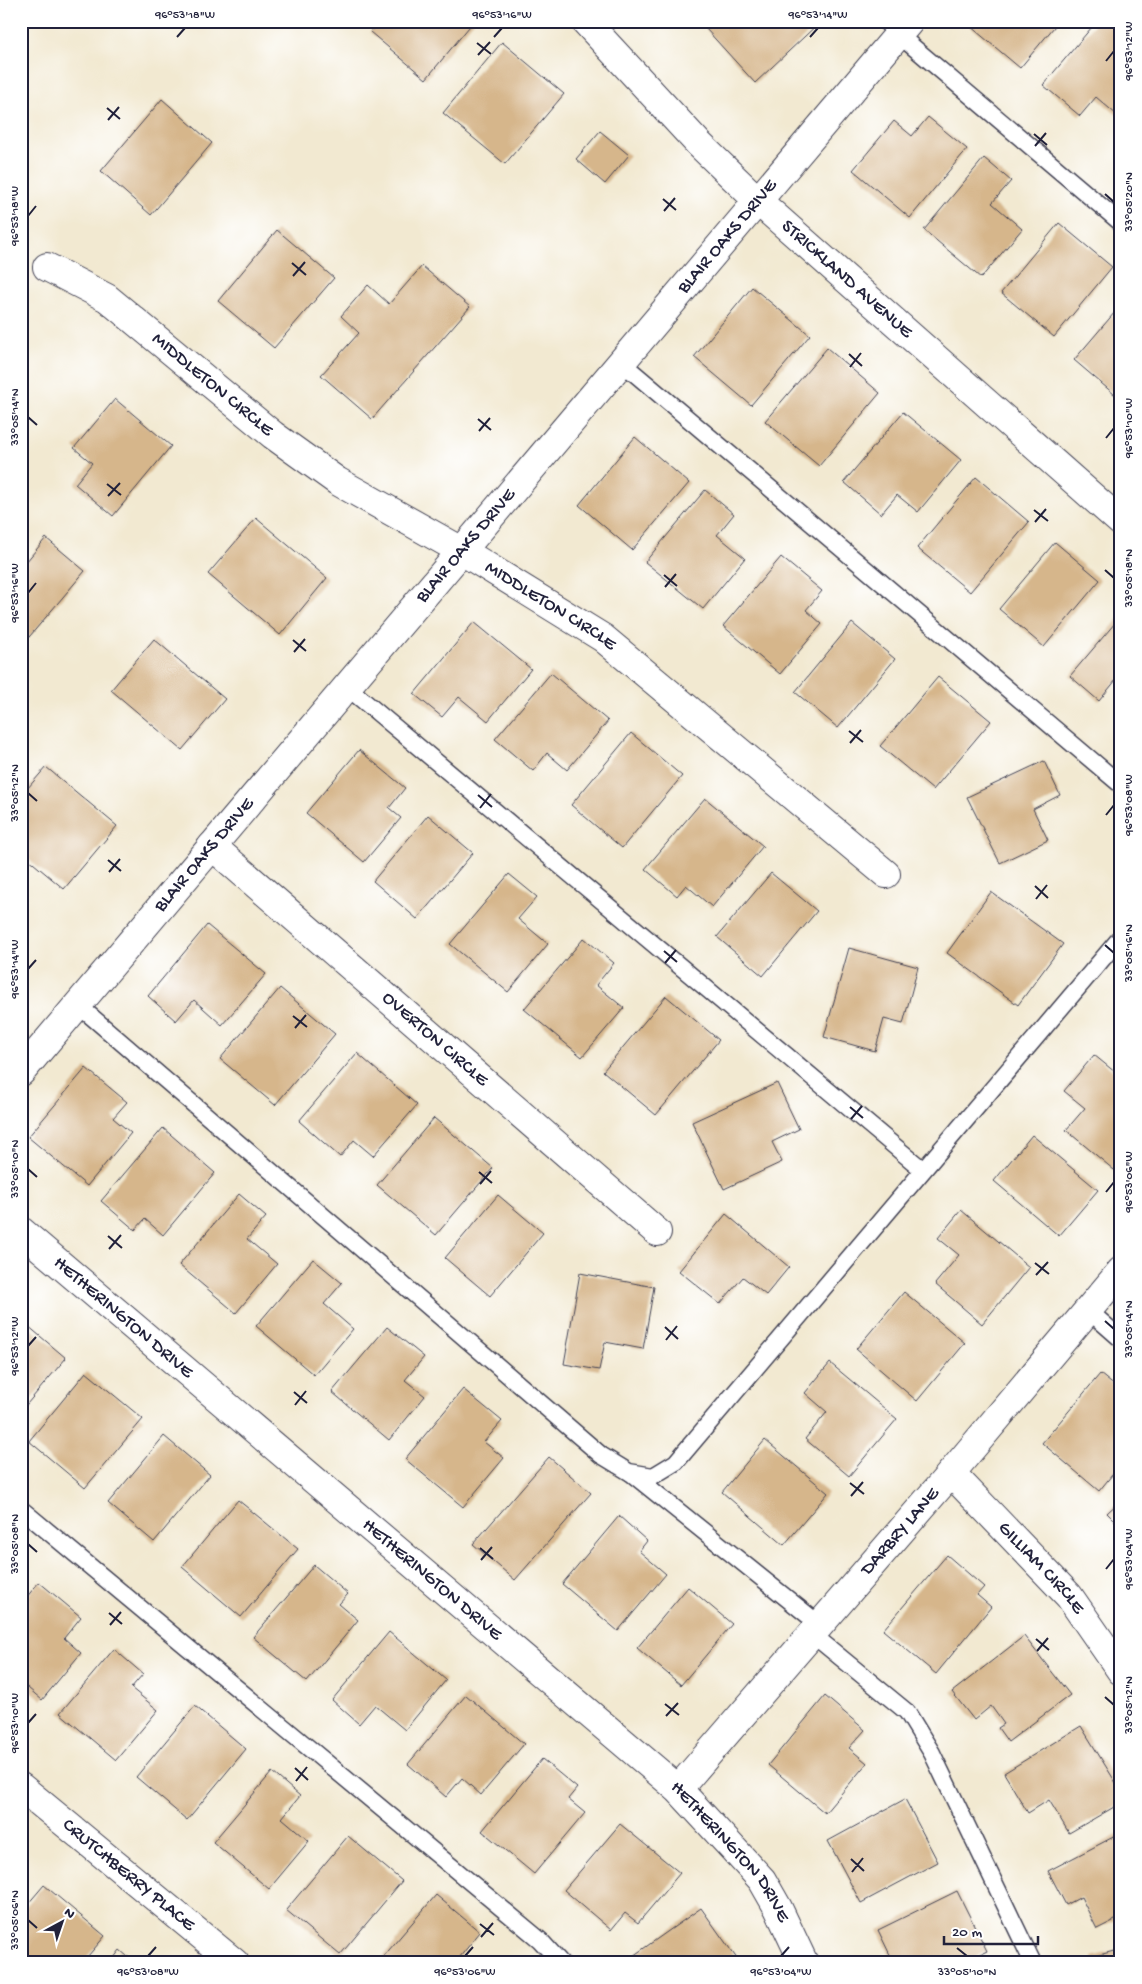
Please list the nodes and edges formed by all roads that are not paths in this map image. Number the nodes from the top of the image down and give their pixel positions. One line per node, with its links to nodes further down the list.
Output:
1 (585, 21): 3 (street, STRICKLAND AVENUE)
2 (898, 26): 3 (street, BLAIR OAKS DRIVE); 4 (lane)
3 (758, 201): 6 (street, BLAIR OAKS DRIVE); 7 (street, STRICKLAND AVENUE)
4 (1121, 223)
5 (47, 267): 8 (street, MIDDLETON CIRCLE)
6 (621, 362): 8 (street, BLAIR OAKS DRIVE); 10 (lane)
7 (1121, 522)
8 (462, 551): 9 (street, BLAIR OAKS DRIVE); 12 (street, MIDDLETON CIRCLE)
9 (347, 687): 11 (street, BLAIR OAKS DRIVE); 16 (lane)
10 (1121, 785)
11 (212, 846): 14 (street, BLAIR OAKS DRIVE); 18 (street, OVERTON CIRCLE)
12 (886, 874)
13 (1121, 937): 16 (lane)
14 (78, 1005): 15 (street, BLAIR OAKS DRIVE); 22 (lane)
15 (21, 1072)
16 (923, 1170): 22 (lane)
17 (21, 1231): 28 (street, HETHERINGTON DRIVE)
18 (657, 1232)
19 (1121, 1271): 20 (street, DARBRY LANE)
20 (1088, 1310): 21 (lane); 23 (street, DARBRY LANE)
21 (1121, 1339)
22 (629, 1472): 25 (lane)
23 (951, 1473): 25 (street, DARBRY LANE); 26 (street, GILLIAM CIRCLE)
24 (21, 1509): 30 (lane)
25 (816, 1629): 28 (street, DARBRY LANE); 32 (lane)
26 (1121, 1671)
27 (21, 1787): 29 (street, CRUTCHBERRY PLACE)
28 (678, 1789): 31 (street, HETHERINGTON DRIVE)
29 (235, 1963)
30 (561, 1963)
31 (804, 1963)
32 (1033, 1963)

